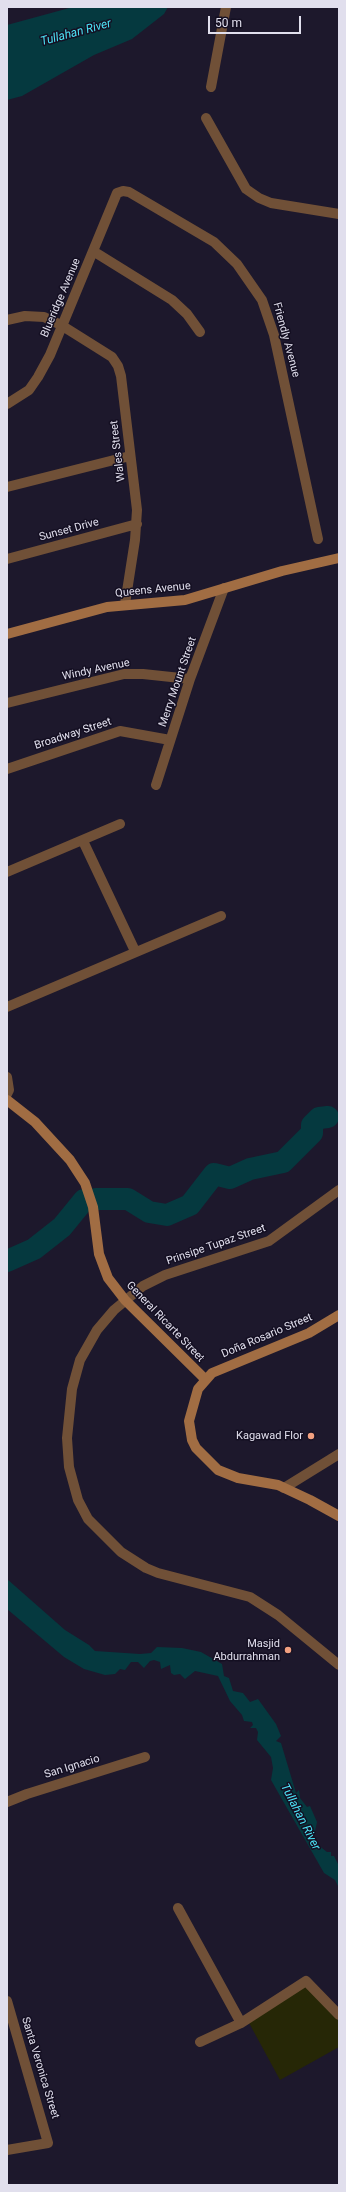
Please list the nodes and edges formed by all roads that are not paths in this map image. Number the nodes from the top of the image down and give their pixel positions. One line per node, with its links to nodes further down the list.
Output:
1 (226, 7): 2 (street)
2 (211, 87)
3 (206, 118): 5 (street)
4 (123, 191): 6 (street, Blueridge Avenue); 14 (street, Friendly Avenue)
5 (339, 214)
6 (94, 251): 8 (street, Blueridge Avenue); 9 (street)
7 (7, 320): 8 (street, Wales Street)
8 (61, 325): 10 (street, Blueridge Avenue); 11 (street, Wales Street)
9 (200, 332)
10 (7, 404)
11 (130, 456): 12 (street); 13 (street, Wales Street)
12 (8, 485)
13 (137, 524): 16 (street, Sunset Drive); 18 (street, Wales Street)
14 (318, 539)
15 (339, 558): 17 (street, Queens Avenue)
16 (7, 560)
17 (224, 588): 18 (street, Queens Avenue); 20 (street, Merry Mount Street)
18 (125, 604): 19 (street, Queens Avenue)
19 (7, 634)
20 (190, 679): 21 (street, Windy Avenue); 22 (street, Merry Mount Street)
21 (7, 703)
22 (170, 740): 23 (street, Broadway Street); 24 (street, Merry Mount Street)
23 (7, 769)
24 (156, 784)
25 (120, 824): 26 (street)
26 (82, 841): 27 (street); 29 (street)
27 (7, 872)
28 (221, 916): 29 (street)
29 (135, 951): 30 (street)
30 (7, 1007)
31 (7, 1077): 32 (street)
32 (7, 1094)
33 (7, 1100): 35 (street, General Ricarte Street)
34 (339, 1190): 35 (street, Prinsipe Tupaz Street)
35 (125, 1300): 37 (street, General Ricarte Street); 41 (street, Prinsipe Tupaz Street)
36 (339, 1315): 37 (street, Doña Rosario Street)
37 (205, 1379): 39 (street)
38 (339, 1454): 39 (street)
39 (284, 1488): 40 (street)
40 (339, 1516)
41 (339, 1665)
42 (145, 1757): 43 (street, San Ignacio)
43 (7, 1802)
44 (178, 1908): 47 (street)
45 (7, 2001): 49 (street, Santa Veronica Street)
46 (339, 2015): 47 (street)
47 (241, 2023): 48 (street)
48 (200, 2042)
49 (7, 2150)

